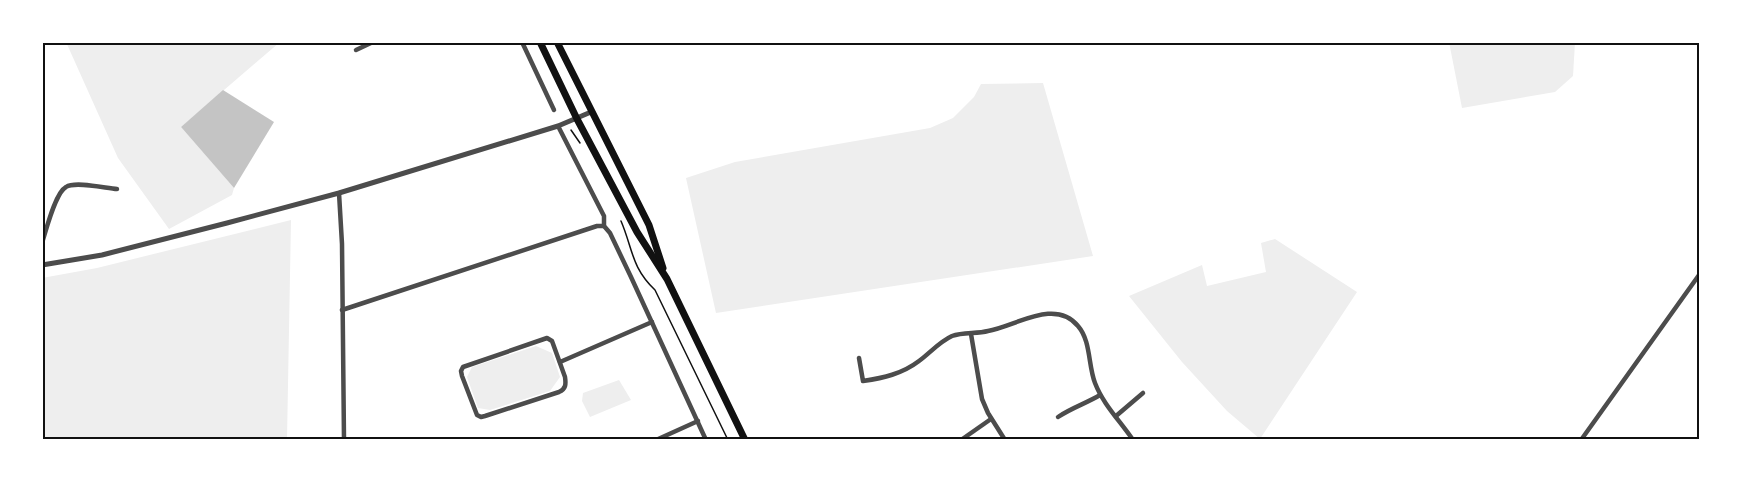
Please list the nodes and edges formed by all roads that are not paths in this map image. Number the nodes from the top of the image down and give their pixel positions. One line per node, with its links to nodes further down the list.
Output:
1 (373, 42): 5 (street)
2 (522, 42): 6 (street)
3 (540, 42): 8 (main road)
4 (557, 42): 7 (main road)
5 (356, 50)
6 (554, 110)
7 (591, 112): 8 (street); 16 (main road)
8 (577, 119): 9 (street); 16 (main road)
9 (558, 126): 11 (street); 12 (street)
10 (117, 189): 13 (street)
11 (339, 193): 14 (street); 17 (street)
12 (604, 226): 17 (street); 18 (street)
13 (42, 243)
14 (42, 265)
15 (1699, 275): 35 (street)
16 (667, 279): 31 (main road)
17 (342, 310): 28 (street)
18 (652, 322): 21 (street); 27 (street)
19 (971, 334): 20 (street); 23 (street); 26 (street)
20 (859, 358)
21 (560, 362): 21 (street)
22 (1143, 393): 24 (street)
23 (1101, 395): 24 (street); 25 (street)
24 (1116, 416): 34 (street)
25 (1058, 417)
26 (991, 419): 32 (street); 33 (street)
27 (698, 421): 29 (street); 30 (street)
28 (344, 440)
29 (656, 440)
30 (706, 440)
31 (745, 440)
32 (961, 440)
33 (1005, 440)
34 (1133, 440)
35 (1581, 440)

